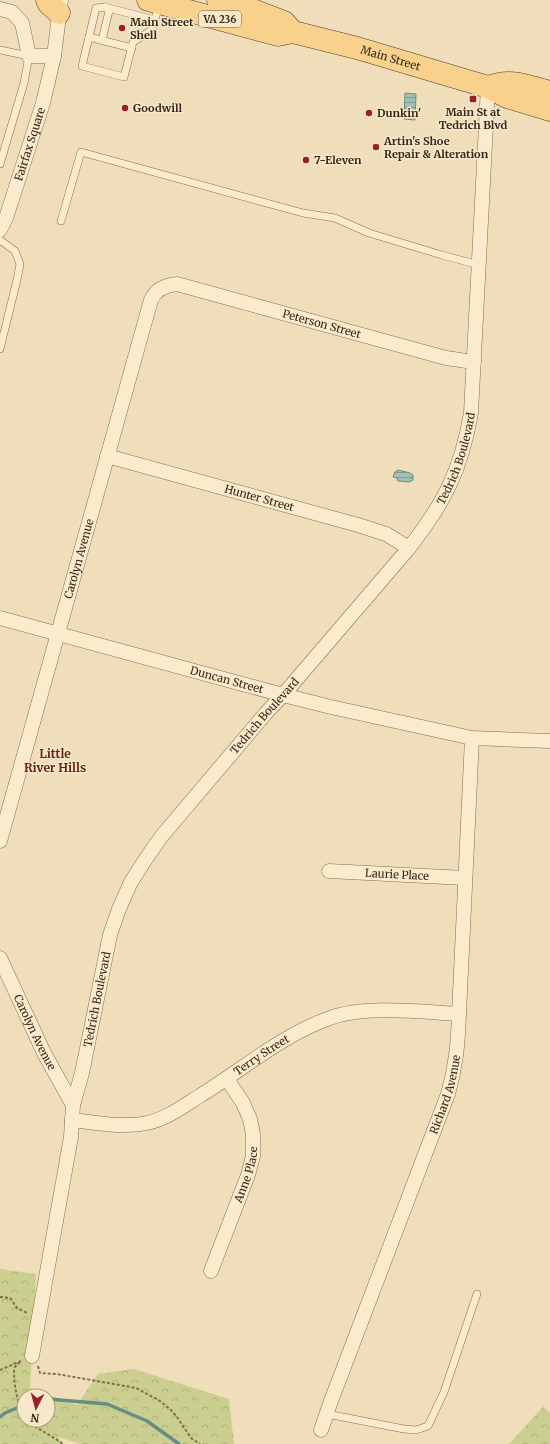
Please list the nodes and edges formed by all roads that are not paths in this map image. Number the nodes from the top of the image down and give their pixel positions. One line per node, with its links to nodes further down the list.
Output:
1 (218, 0): 6 (main road, Main Street / VA 236)
2 (105, 3): 4 (lane); 7 (lane); 8 (lane)
3 (56, 4): 12 (street, Fairfax Square)
4 (154, 8): 6 (main road, Main Street / VA 236); 9 (lane)
5 (0, 9): 11 (street)
6 (293, 32): 13 (main road, Main Street / VA 236)
7 (89, 37): 8 (lane); 9 (lane)
8 (102, 40): 9 (lane)
9 (132, 48)
10 (0, 50): 11 (lane)
11 (29, 56): 12 (street); 16 (lane)
12 (54, 56): 18 (street, Fairfax Square)
13 (488, 87): 14 (main road, Main Street / VA 236); 15 (main road, Main Street / VA 236); 20 (street, Tedrich Boulevard)
14 (550, 92)
15 (550, 110)
16 (0, 164)
17 (61, 221): 20 (lane)
18 (0, 230)
19 (0, 240): 22 (lane)
20 (479, 265): 23 (street, Tedrich Boulevard)
21 (169, 285): 23 (street, Peterson Street); 24 (street, Carolyn Avenue)
22 (0, 349)
23 (474, 362): 25 (street, Tedrich Boulevard)
24 (107, 456): 25 (street, Hunter Street); 27 (street, Carolyn Avenue)
25 (409, 548): 28 (street, Tedrich Boulevard)
26 (0, 618): 27 (street, Duncan Street)
27 (58, 634): 28 (street, Duncan Street); 31 (street, Carolyn Avenue)
28 (283, 695): 29 (street, Duncan Street); 37 (street, Tedrich Boulevard)
29 (472, 738): 30 (street, Duncan Street); 33 (street, Richard Avenue)
30 (550, 741)
31 (0, 841)
32 (329, 870): 33 (street, Laurie Place)
33 (465, 878): 35 (street, Richard Avenue)
34 (0, 958): 37 (street, Carolyn Avenue)
35 (459, 1014): 36 (street, Terry Street); 42 (street, Richard Avenue)
36 (227, 1079): 38 (street, Terry Street); 39 (street, Anne Place)
37 (73, 1106): 38 (street, Tedrich Boulevard)
38 (72, 1120): 41 (street, Tedrich Boulevard)
39 (211, 1271)
40 (477, 1294): 42 (lane)
41 (27, 1358)
42 (327, 1414): 43 (street, Richard Avenue)
43 (321, 1430)

